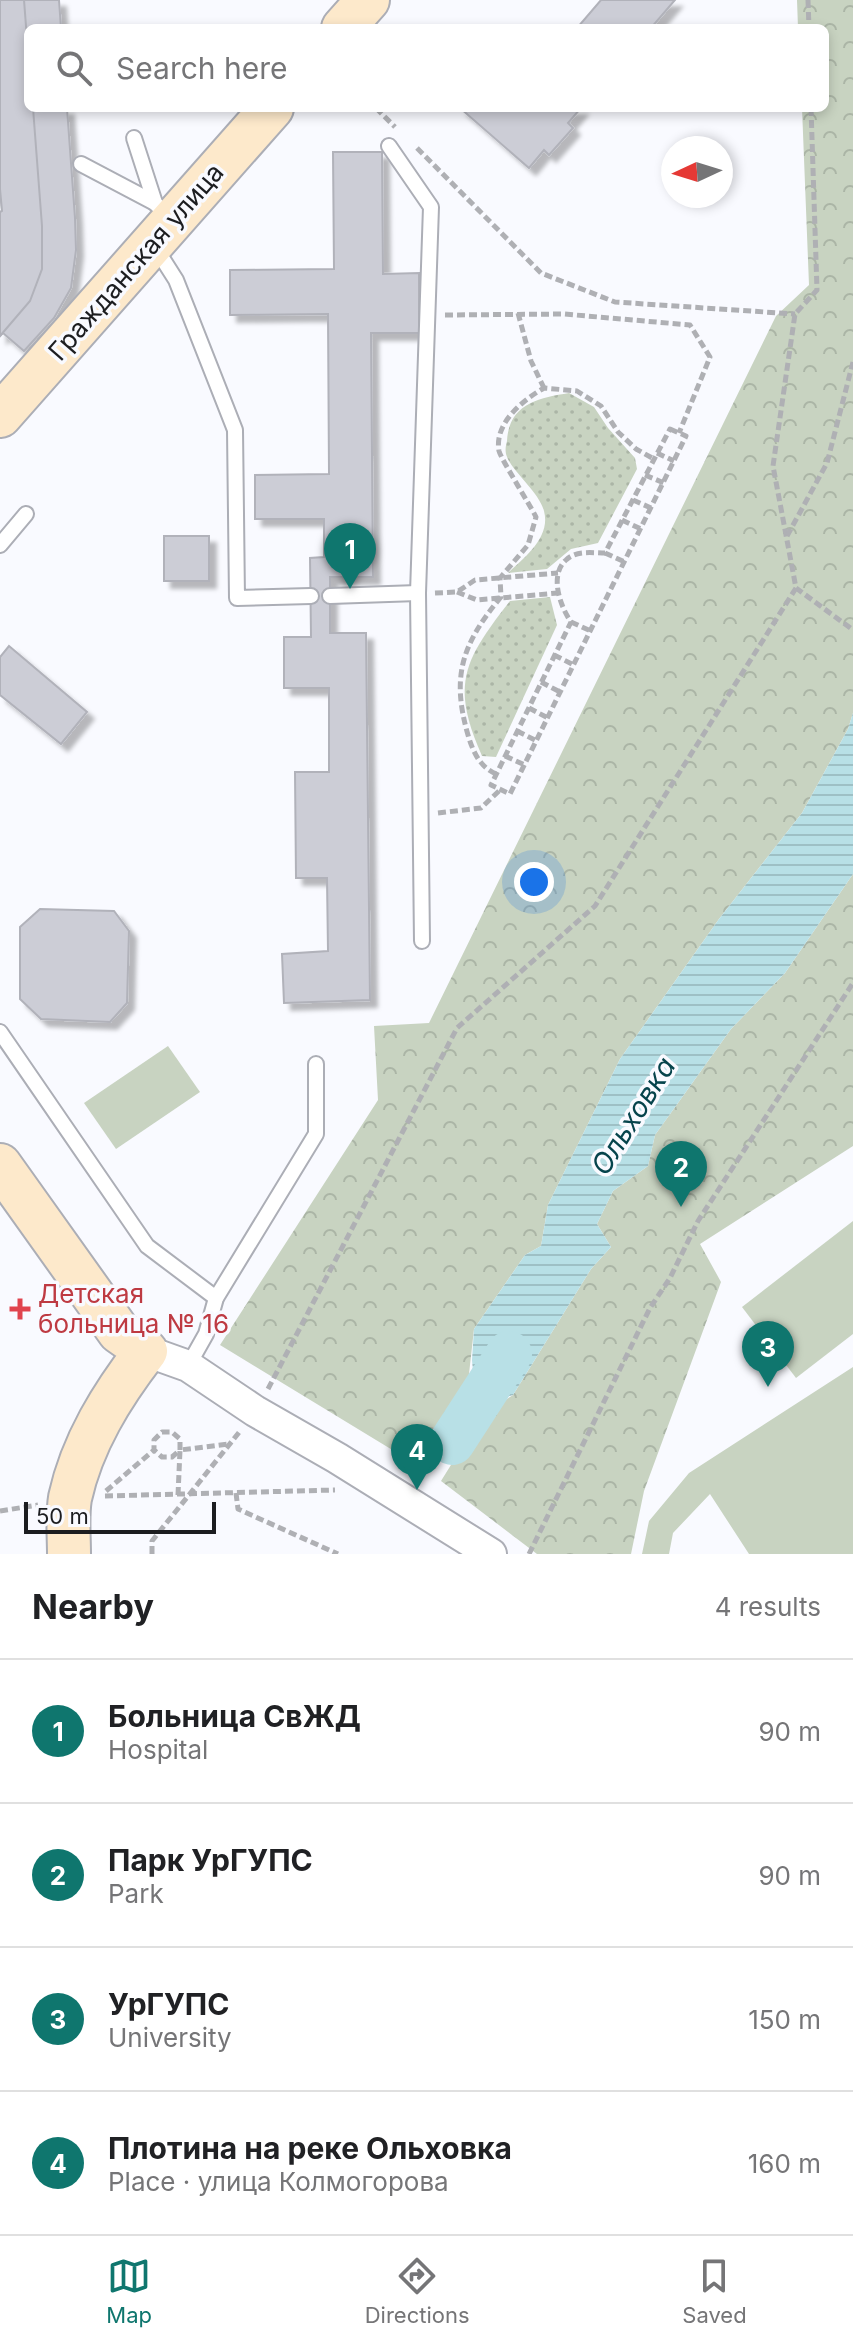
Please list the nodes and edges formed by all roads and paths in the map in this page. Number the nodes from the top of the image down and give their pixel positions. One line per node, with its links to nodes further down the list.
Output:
1 (368, 0): 3 (street)
2 (808, 0): 4 (path)
3 (347, 24)
4 (809, 24)
5 (268, 112): 13 (street, Гражданская улица)
6 (380, 112): 8 (path)
7 (811, 112): 15 (path)
8 (398, 130)
9 (134, 138): 13 (lane)
10 (409, 141): 15 (path)
11 (389, 146): 16 (lane)
12 (81, 164): 13 (lane)
13 (160, 223): 19 (street, Гражданская улица); 40 (lane)
14 (518, 313): 16 (path); 18 (path); 20 (path)
15 (795, 314): 30 (path)
16 (428, 315): 38 (lane)
17 (853, 362): 30 (path)
18 (544, 388): 21 (path); 35 (path)
19 (0, 416)
20 (679, 433): 21 (path); 22 (path)
21 (656, 456): 22 (path); 23 (path)
22 (674, 461): 24 (path)
23 (645, 475): 24 (path); 25 (path)
24 (664, 483): 26 (path)
25 (633, 500): 26 (path); 28 (path)
26 (651, 508): 29 (path)
27 (26, 514): 31 (lane)
28 (622, 520): 29 (path); 32 (path)
29 (641, 529): 33 (path)
30 (786, 537): 36 (path)
31 (0, 545)
32 (605, 553): 33 (path); 34 (path)
33 (625, 562): 45 (path)
34 (558, 573): 35 (path); 39 (path)
35 (500, 578): 37 (path); 42 (path)
36 (796, 588): 44 (path); 67 (path)
37 (457, 592): 38 (path); 42 (path)
38 (418, 593): 41 (lane); 59 (lane)
39 (558, 593): 42 (path); 43 (path)
40 (311, 596)
41 (330, 596)
42 (501, 597): 56 (path)
43 (571, 622): 45 (path); 46 (path)
44 (852, 629)
45 (591, 631): 47 (path)
46 (554, 655): 47 (path); 48 (path)
47 (574, 665): 49 (path)
48 (541, 682): 49 (path); 50 (path)
49 (560, 692): 51 (path)
50 (529, 708): 51 (path); 52 (path)
51 (548, 718): 53 (path)
52 (517, 731): 53 (path); 54 (path)
53 (537, 741): 55 (path)
54 (505, 756): 55 (path); 56 (path)
55 (525, 765): 57 (path)
56 (496, 774): 57 (path)
57 (500, 789): 58 (path)
58 (438, 813)
59 (422, 941)
60 (853, 983): 82 (path)
61 (0, 1032): 64 (lane)
62 (316, 1064): 64 (lane)
63 (5, 1180): 65 (street)
64 (216, 1298): 66 (lane)
65 (146, 1351): 66 (street); 78 (street)
66 (188, 1366): 81 (street)
67 (265, 1394)
68 (242, 1428): 69 (path)
69 (230, 1444): 71 (path); 75 (path)
70 (154, 1450): 71 (path); 71 (path); 74 (path)
71 (180, 1450): 74 (path)
72 (336, 1490): 73 (path)
73 (236, 1493): 75 (path); 80 (path)
74 (178, 1495): 75 (path)
75 (187, 1495): 79 (path)
76 (51, 1503): 77 (path)
77 (0, 1511)
78 (69, 1554)
79 (152, 1554)
80 (338, 1554)
81 (491, 1554)
82 (529, 1554)

